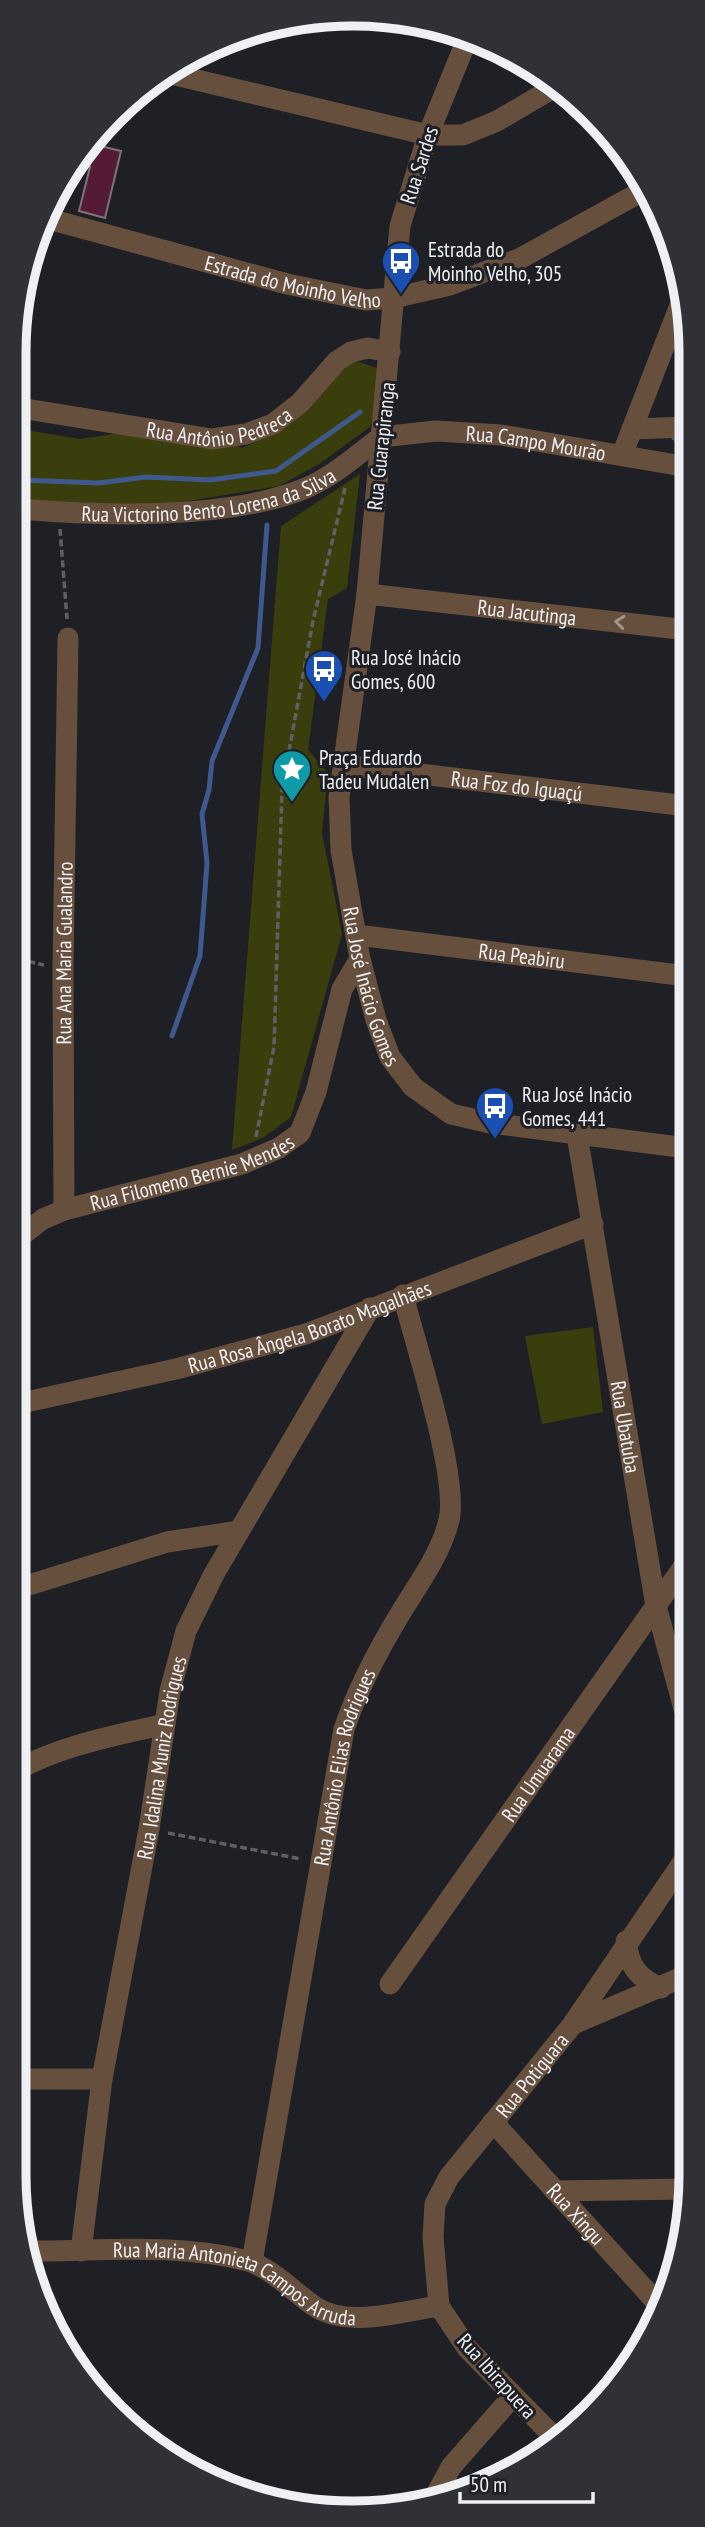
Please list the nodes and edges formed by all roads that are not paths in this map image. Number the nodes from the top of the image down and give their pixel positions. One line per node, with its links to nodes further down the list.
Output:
1 (464, 46): 4 (street, Rua Sardes)
2 (179, 76): 4 (street)
3 (548, 91): 4 (street)
4 (428, 135): 7 (street, Rua Sardes)
5 (637, 194): 7 (street, Estrada do Moinho Velho)
6 (54, 220): 7 (street, Estrada do Moinho Velho)
7 (393, 298): 9 (street, Rua Guarapiranga)
8 (676, 315): 12 (street)
9 (390, 352): 10 (street, Rua Antônio Pedreca); 13 (street, Rua Guarapiranga)
10 (26, 409)
11 (679, 427): 12 (street)
12 (632, 429): 14 (street)
13 (381, 437): 14 (street, Rua Campo Mourão); 16 (street, Rua Victorino Bento Lorena da Silva); 17 (street, Rua Guarapiranga)
14 (622, 455): 15 (street, Rua Campo Mourão)
15 (679, 465)
16 (26, 510)
17 (367, 594): 18 (street, Rua Jacutinga, one-way to 17); 20 (street, Rua José Inácio Gomes)
18 (679, 629)
19 (68, 638): 27 (street, Rua Ana Maria Gualandro)
20 (346, 765): 21 (street, Rua Foz do Iguaçú); 22 (street, Rua José Inácio Gomes)
21 (679, 805)
22 (357, 935): 23 (street, Rua José Inácio Gomes); 24 (street, Rua Peabiru)
23 (360, 959): 25 (street, Rua José Inácio Gomes); 27 (street, Rua Filomeno Bernie Mendes)
24 (679, 975)
25 (577, 1135): 26 (street, Rua José Inácio Gomes); 28 (street, Rua Ubatuba)
26 (679, 1147)
27 (64, 1209): 29 (street)
28 (593, 1224): 30 (street, Rua Rosa Ângela Borato Magalhães); 36 (street, Rua Ubatuba)
29 (26, 1232)
30 (403, 1295): 31 (street, Rua Rosa Ângela Borato Magalhães); 55 (street, Rua Antônio Elias Rodrigues)
31 (370, 1308): 32 (street, Rua Rosa Ângela Borato Magalhães); 33 (street, Rua Idalina Muniz Rodrigues)
32 (26, 1402)
33 (239, 1531): 35 (street); 38 (street, Rua Idalina Muniz Rodrigues)
34 (679, 1573): 36 (street, Rua Umuarama)
35 (26, 1586)
36 (656, 1606): 37 (street, Rua Ubatuba); 43 (street, Rua Umuarama)
37 (679, 1693)
38 (165, 1724): 39 (street); 47 (street, Rua Idalina Muniz Rodrigues)
39 (26, 1765)
40 (679, 1866): 41 (street, Rua Potiguara)
41 (626, 1941): 44 (street); 45 (street, Rua Potiguara)
42 (679, 1979): 44 (street)
43 (390, 1984)
44 (661, 1988): 45 (street)
45 (573, 2024): 48 (street, Rua Potiguara)
46 (26, 2079): 47 (street)
47 (102, 2079): 54 (street, Rua Idalina Muniz Rodrigues)
48 (493, 2122): 52 (street, Rua Xingu); 57 (street, Rua Potiguara)
49 (679, 2178): 50 (street)
50 (661, 2188): 51 (street); 52 (street)
51 (678, 2189)
52 (555, 2191): 56 (street, Rua Xingu)
53 (35, 2251): 54 (street, Rua Maria Antonieta Campos Arruda)
54 (81, 2251): 55 (street, Rua Maria Antonieta Campos Arruda)
55 (252, 2262): 57 (street, Rua Maria Antonieta Campos Arruda)
56 (654, 2299)
57 (439, 2306): 58 (street, Rua Ibirapuera)
58 (513, 2396): 59 (street, Rua Ibirapuera); 60 (street)
59 (550, 2433)
60 (439, 2489)

